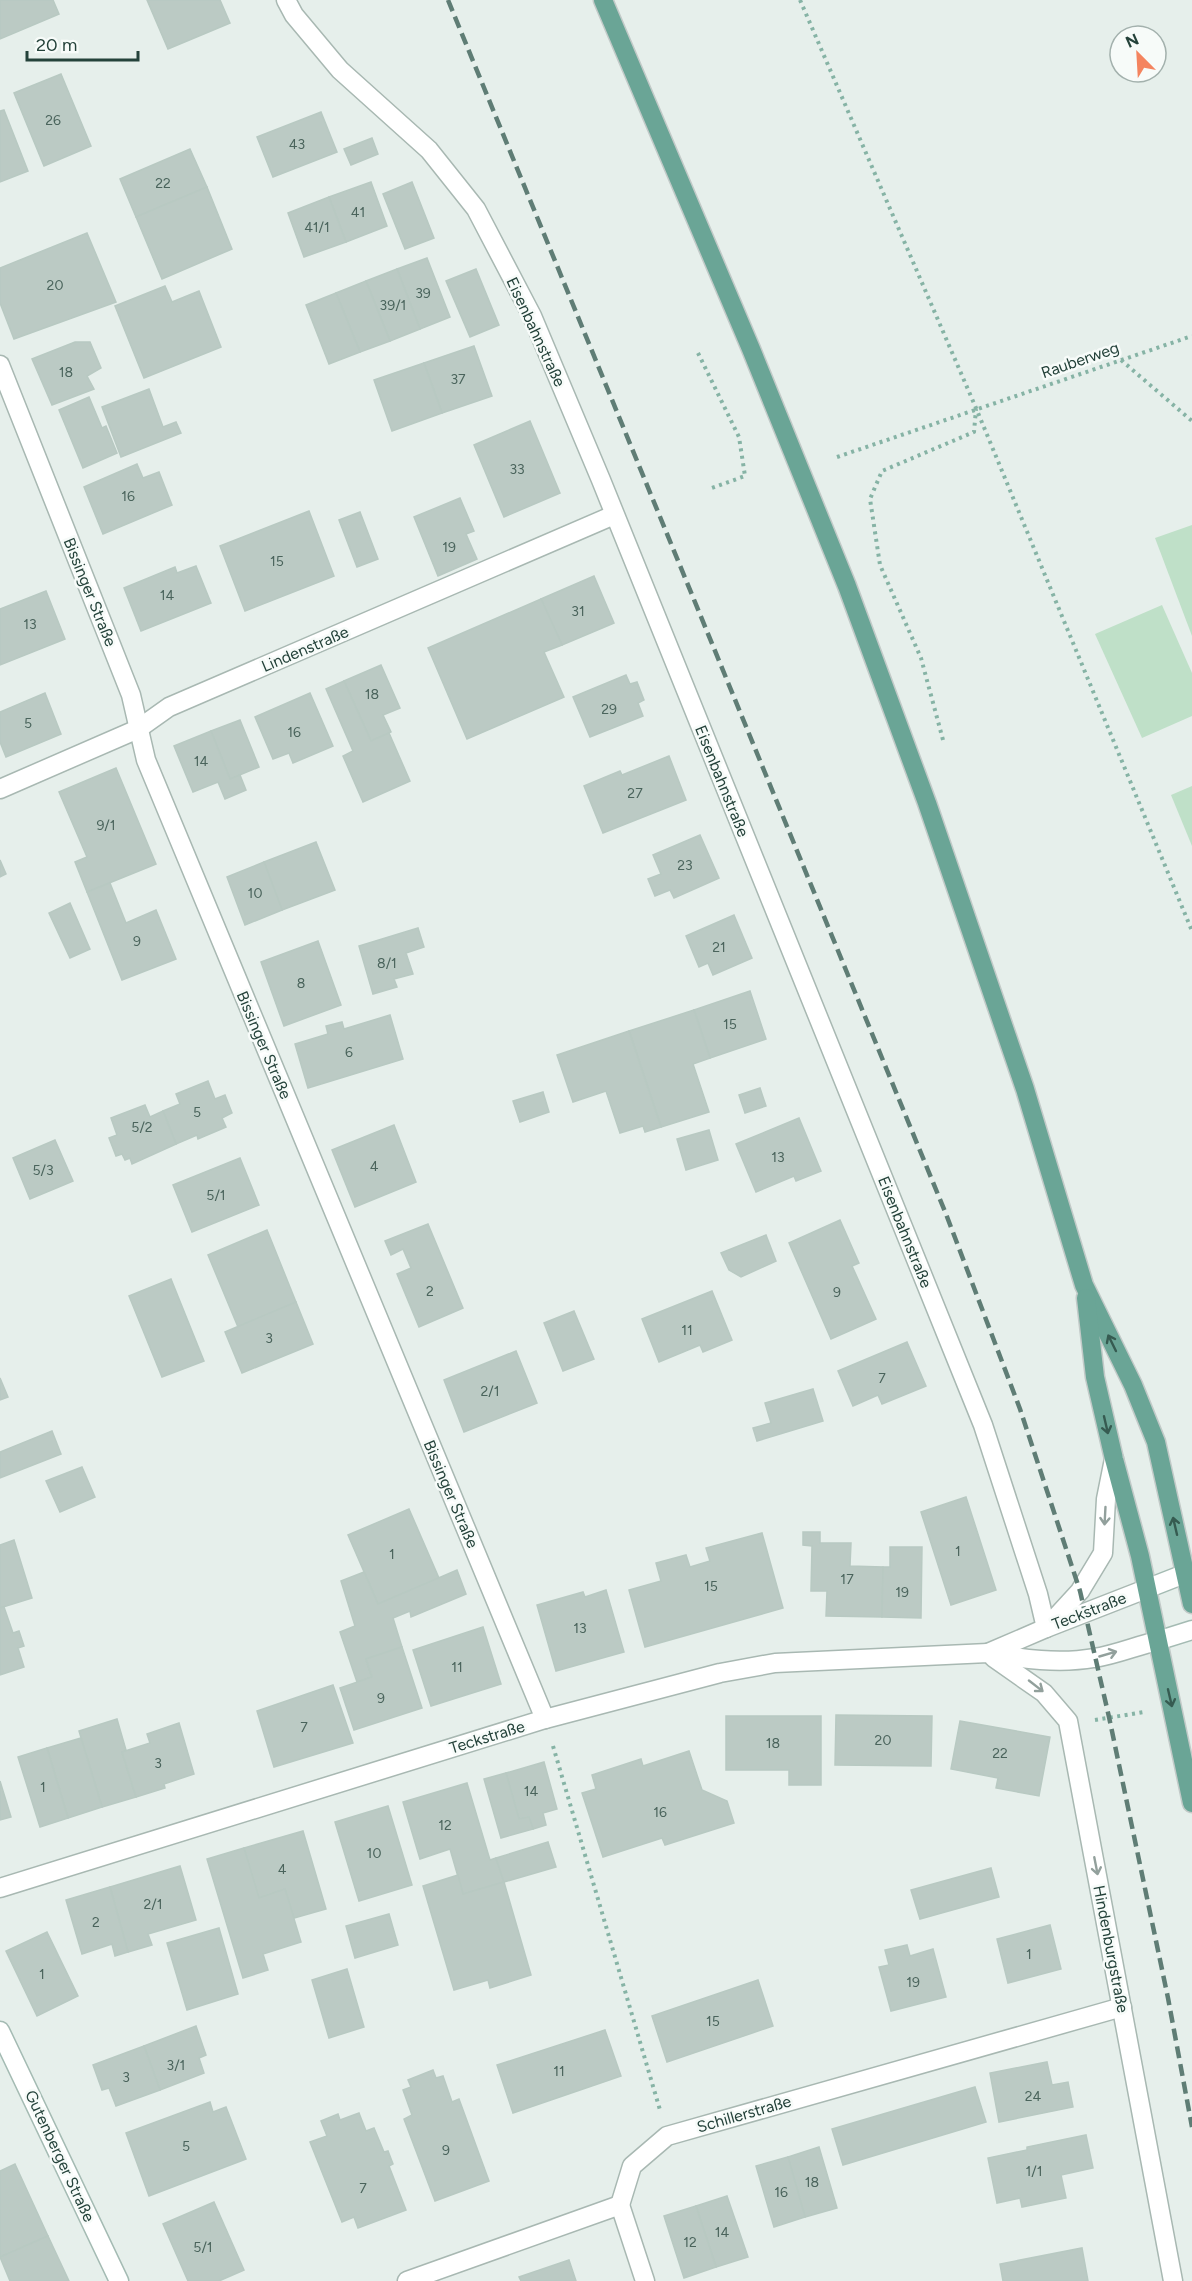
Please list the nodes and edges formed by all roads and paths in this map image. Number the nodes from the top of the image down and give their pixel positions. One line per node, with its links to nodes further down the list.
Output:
1 (286, 0): 12 (street, Eisenbahnstraße)
2 (603, 0): 17 (main road)
3 (800, 0): 8 (path)
4 (1192, 336): 6 (path, Rauberweg)
5 (698, 353): 11 (path)
6 (1120, 359): 8 (path, Rauberweg); 9 (path)
7 (0, 365): 13 (street, Bissinger Straße)
8 (976, 408): 10 (path, Rauberweg); 14 (path); 16 (path)
9 (1192, 420)
10 (837, 457)
11 (712, 488)
12 (614, 515): 13 (street, Lindenstraße); 22 (street, Eisenbahnstraße)
13 (138, 729): 15 (street, Lindenstraße); 27 (street, Bissinger Straße)
14 (943, 740)
15 (0, 789)
16 (1192, 931)
17 (1084, 1285): 18 (main road, one-way to 18); 19 (main road, one-way to 17)
18 (1114, 1459): 20 (main road); 22 (street, one-way to 22)
19 (1189, 1572): 20 (street, Teckstraße); 21 (main road)
20 (1146, 1589): 22 (street, Teckstraße); 24 (main road)
21 (1192, 1604)
22 (1046, 1628): 25 (street, Teckstraße)
23 (1192, 1630): 24 (street, Teckstraße)
24 (1157, 1641): 25 (street, Teckstraße, one-way to 24); 26 (main road, one-way to 26)
25 (988, 1653): 27 (street, Teckstraße); 28 (street, Hindenburgstraße, one-way to 28)
26 (1172, 1707): 28 (path); 29 (main road)
27 (545, 1719): 30 (street, Teckstraße); 33 (path)
28 (1068, 1721): 31 (street, Hindenburgstraße, one-way to 31)
29 (1192, 1803)
30 (0, 1888)
31 (1122, 2007): 33 (street, Schillerstraße); 38 (street, Hindenburgstraße)
32 (0, 2031): 35 (street, Gutenberger Straße)
33 (667, 2136): 34 (street, Schillerstraße)
34 (621, 2205): 36 (street); 37 (street)
35 (119, 2281)
36 (407, 2281)
37 (645, 2281)
38 (1173, 2281)

